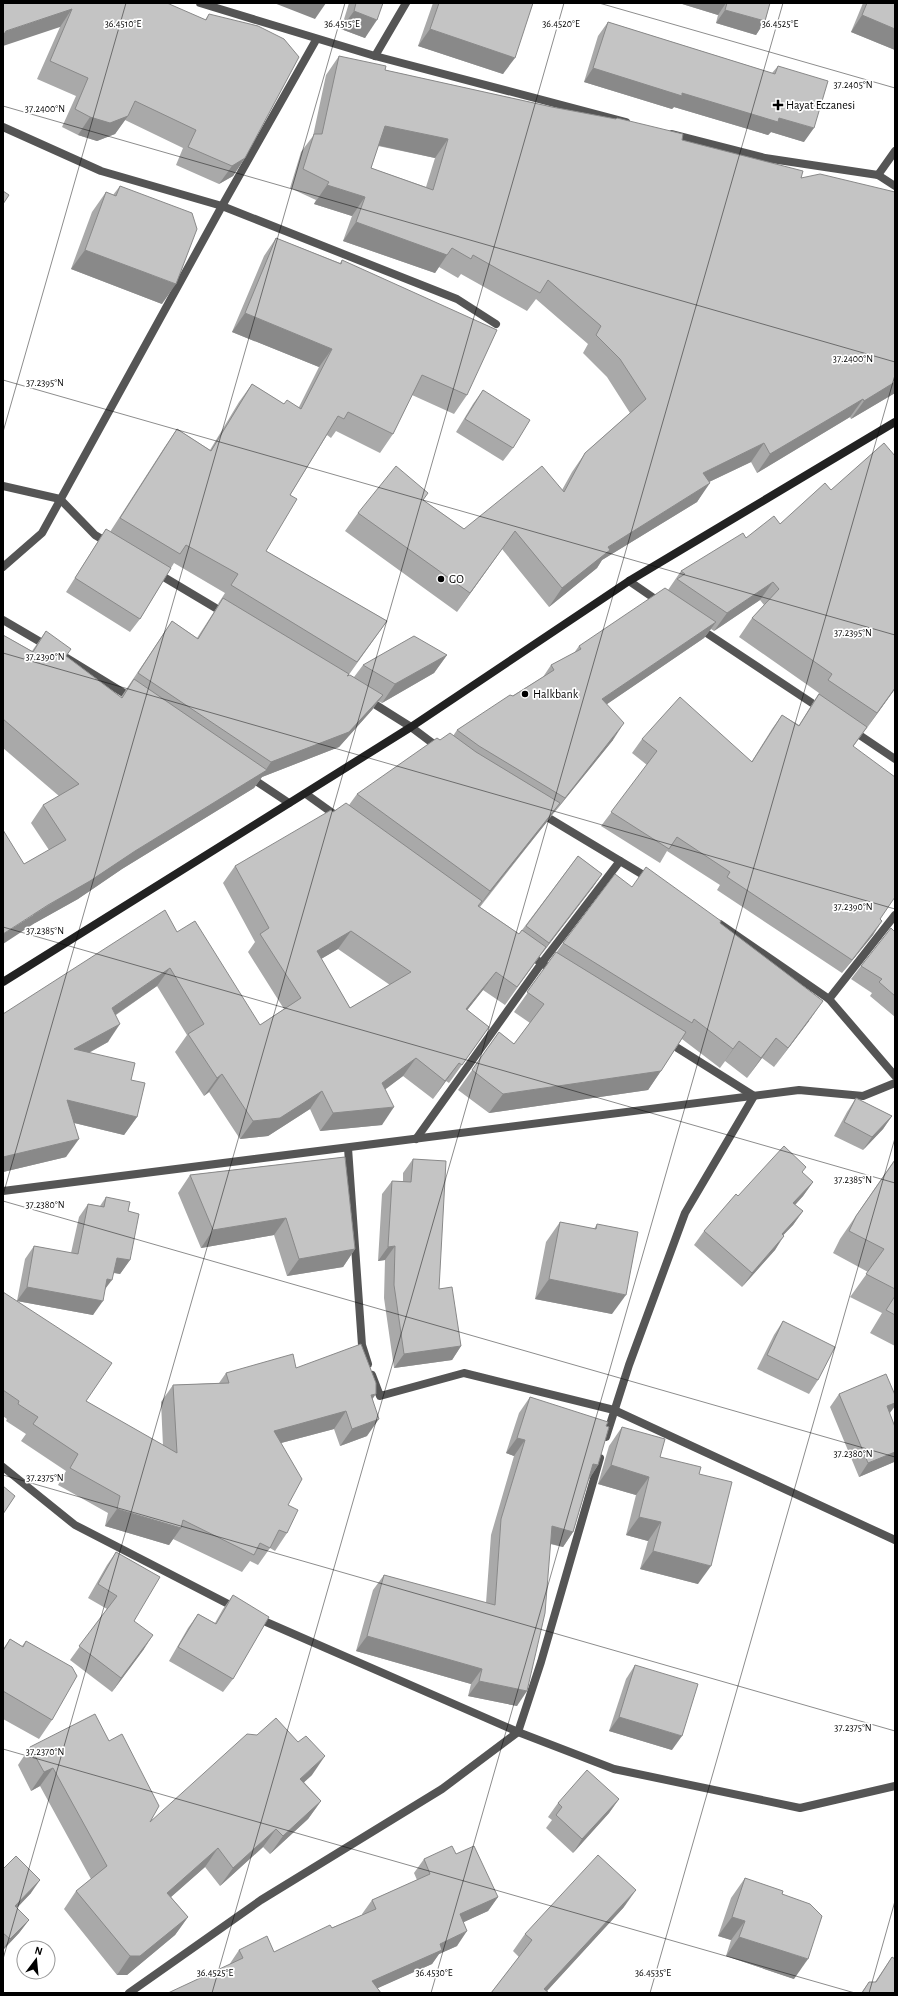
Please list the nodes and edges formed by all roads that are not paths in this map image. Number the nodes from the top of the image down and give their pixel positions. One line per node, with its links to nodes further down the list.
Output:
1 (200, 3): 3 (street)
2 (406, 3): 4 (street)
3 (316, 40): 4 (street); 11 (street)
4 (375, 56): 5 (street)
5 (635, 124)
6 (3, 127): 11 (street)
7 (665, 132): 9 (street)
8 (895, 151): 9 (street)
9 (878, 175): 10 (street)
10 (895, 186)
11 (222, 206): 12 (street); 15 (street)
12 (496, 324)
13 (895, 422): 19 (main road)
14 (3, 486): 15 (street)
15 (60, 499): 16 (street); 17 (street)
16 (115, 547)
17 (3, 567)
18 (149, 567): 21 (street)
19 (629, 581): 20 (street); 28 (main road)
20 (668, 607)
21 (229, 616)
22 (3, 620): 25 (street)
23 (694, 624): 26 (street)
24 (357, 694): 28 (street)
25 (141, 704)
26 (830, 715)
27 (843, 724): 30 (street)
28 (411, 727): 29 (street); 32 (main road)
29 (447, 753)
30 (895, 759)
31 (244, 773): 33 (street)
32 (306, 794): 33 (main road); 35 (street)
33 (289, 803): 43 (main road)
34 (532, 808): 36 (street)
35 (344, 822)
36 (620, 861): 37 (street); 41 (street)
37 (658, 884)
38 (895, 915): 44 (street)
39 (716, 921): 44 (street)
40 (522, 950): 41 (street)
41 (541, 964): 42 (street); 49 (street)
42 (561, 976)
43 (3, 982)
44 (829, 999): 46 (street)
45 (660, 1037): 48 (street)
46 (895, 1076)
47 (895, 1083): 48 (street)
48 (754, 1096): 49 (street); 52 (street)
49 (416, 1139): 50 (street)
50 (348, 1148): 51 (street); 52 (street)
51 (3, 1191)
52 (614, 1410): 54 (street); 55 (street)
53 (3, 1467): 55 (street)
54 (895, 1540)
55 (518, 1732): 56 (street); 57 (street)
56 (895, 1786)
57 (129, 1993)

